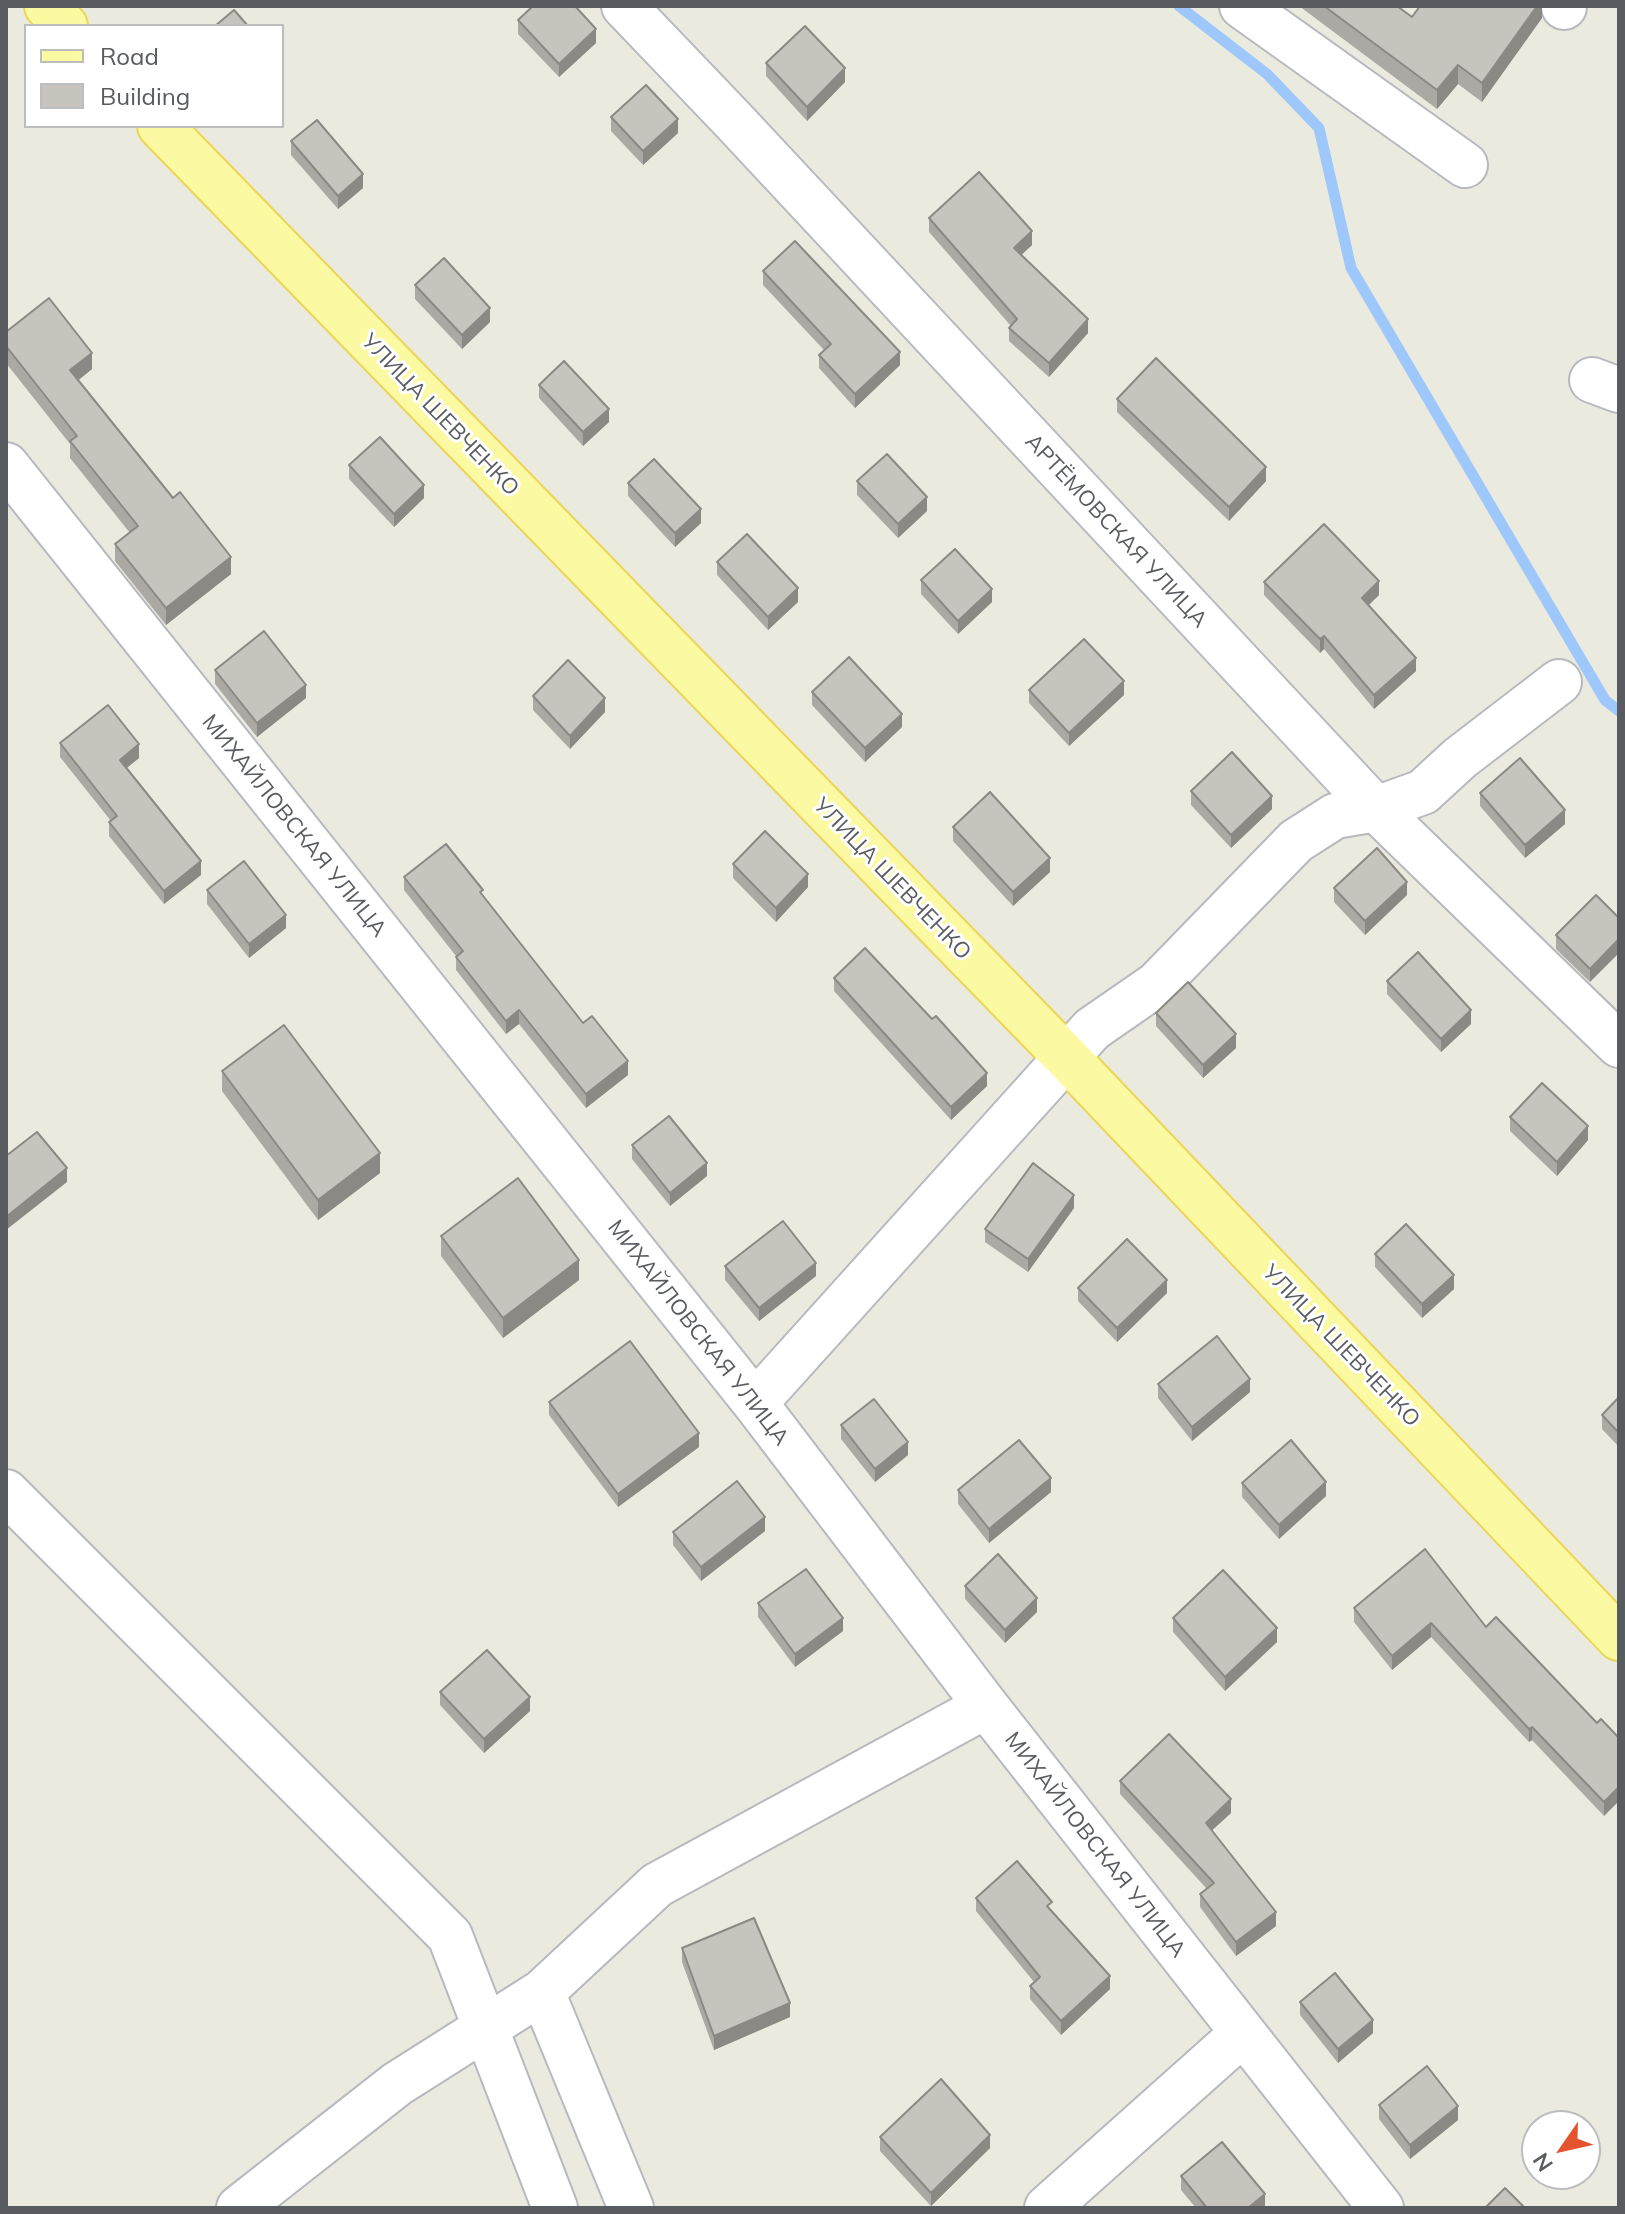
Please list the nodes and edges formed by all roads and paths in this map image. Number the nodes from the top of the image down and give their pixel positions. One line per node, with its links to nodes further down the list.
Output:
1 (47, 6): 4 (main road)
2 (624, 6): 9 (street, АРТЁМОВСКАЯ УЛИЦА)
3 (1242, 6): 6 (street)
4 (63, 24)
5 (162, 128): 11 (main road, УЛИЦА ШЕВЧЕНКО)
6 (1465, 165)
7 (6, 465): 12 (street, МИХАЙЛОВСКАЯ УЛИЦА)
8 (1559, 682): 9 (street)
9 (1376, 809): 10 (street, АРТЁМОВСКАЯ УЛИЦА); 11 (street)
10 (1619, 1045)
11 (1067, 1058): 12 (street); 14 (main road, УЛИЦА ШЕВЧЕНКО)
12 (755, 1403): 15 (street, МИХАЙЛОВСКАЯ УЛИЦА)
13 (6, 1492): 17 (street)
14 (1619, 1638)
15 (986, 1706): 16 (street); 18 (street, МИХАЙЛОВСКАЯ УЛИЦА)
16 (542, 1992): 17 (street); 21 (street)
17 (484, 2030): 19 (street); 20 (street)
18 (1242, 2034): 22 (street); 23 (street, МИХАЙЛОВСКАЯ УЛИЦА)
19 (239, 2208)
20 (555, 2208)
21 (631, 2208)
22 (1047, 2208)
23 (1381, 2208)

